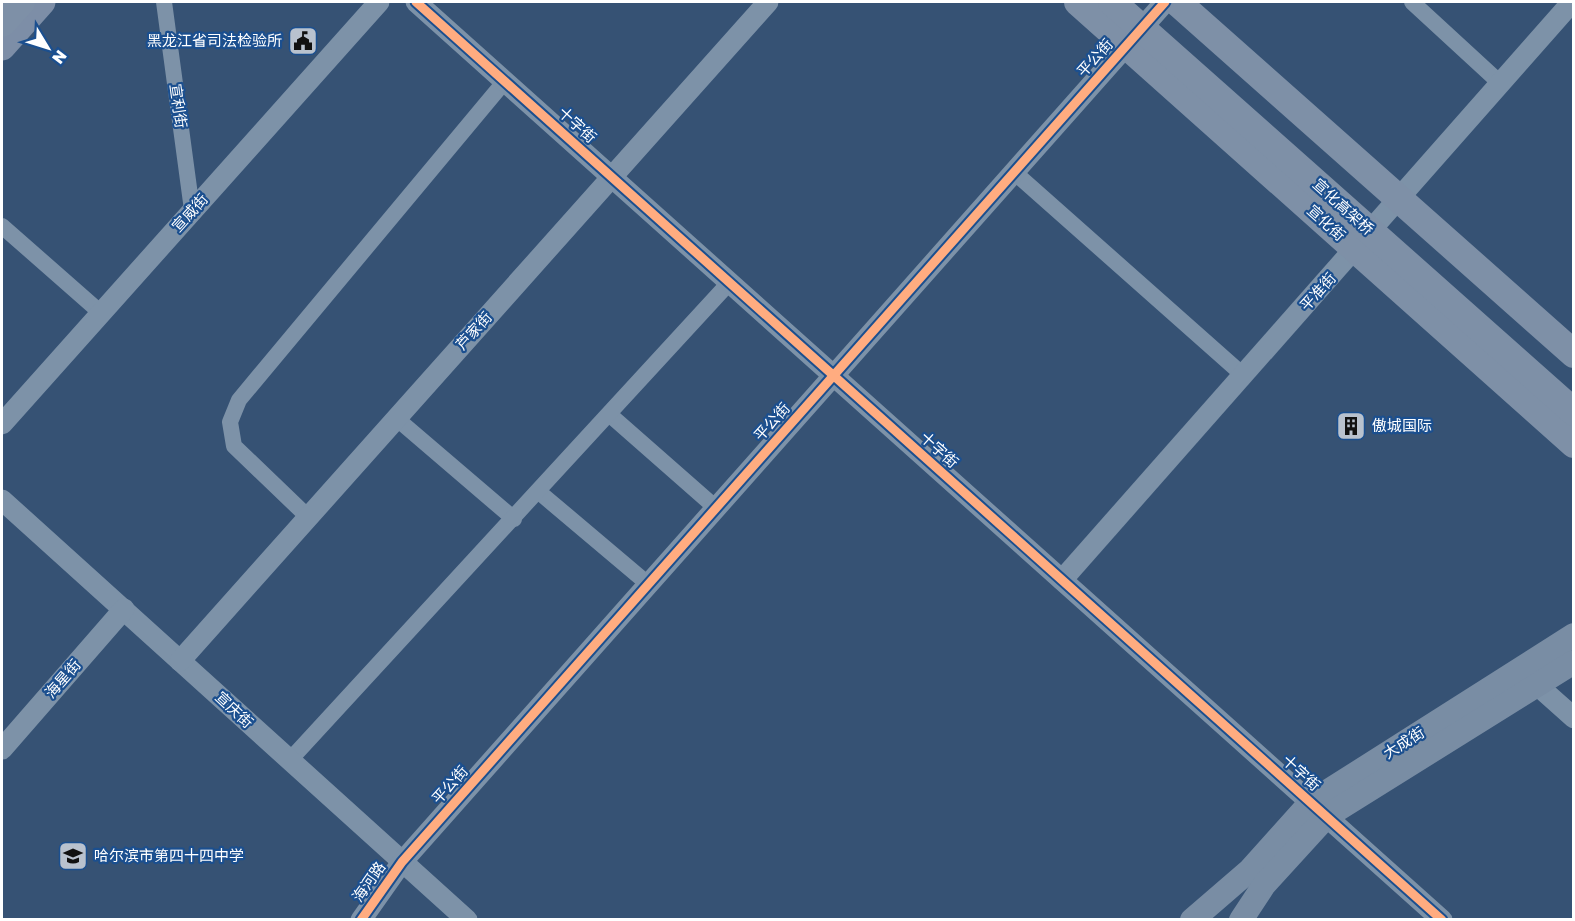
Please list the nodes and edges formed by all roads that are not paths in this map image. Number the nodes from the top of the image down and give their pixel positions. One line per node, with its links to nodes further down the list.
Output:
1 (21, 2): 14 (highway)
2 (42, 2): 16 (main road)
3 (164, 2): 22 (street, 宣利街)
4 (379, 2): 22 (street, 宣威街)
5 (416, 2): 17 (street, 十字街)
6 (768, 2): 20 (street, 芦家街)
7 (1078, 2): 15 (highway, 宣化街)
8 (1112, 2): 31 (highway, 宣化高架桥, bridge)
9 (1138, 2): 30 (highway, 宣化高架桥)
10 (1165, 2): 15 (street, 平公街)
11 (1177, 2): 21 (highway)
12 (1412, 2): 18 (street)
13 (1572, 2): 18 (street, 平准街)
14 (2, 23)
15 (1127, 44): 19 (street, 平公街); 24 (highway, 宣化街)
16 (2, 47)
17 (506, 81): 20 (street, 十字街); 39 (street)
18 (1500, 83): 21 (street, 平准街)
19 (1014, 172): 28 (street, 平公街); 29 (street)
20 (611, 177): 25 (street, 十字街); 33 (street, 芦家街)
21 (1399, 200): 24 (street, 平准街); 27 (highway)
22 (192, 210): 26 (street, 宣威街)
23 (2, 226): 26 (street)
24 (1355, 249): 29 (street, 平准街); 35 (highway, 宣化街)
25 (729, 283): 28 (street, 十字街); 32 (street)
26 (101, 313): 34 (street, 宣威街)
27 (1574, 354)
28 (833, 375): 38 (street, 平公街); 41 (street, 十字街)
29 (1243, 375): 41 (street, 平准街)
30 (1574, 388)
31 (1574, 412)
32 (609, 414): 36 (street); 38 (street)
33 (396, 418): 39 (street, 芦家街); 40 (street)
34 (2, 424)
35 (1574, 444)
36 (539, 492): 40 (street); 42 (street)
37 (2, 500): 43 (street, 宣庆街)
38 (716, 508): 42 (street, 平公街)
39 (308, 517): 45 (street, 芦家街)
40 (514, 519): 50 (street)
41 (1062, 580): 51 (street, 十字街)
42 (648, 584): 52 (street, 平公街)
43 (124, 609): 45 (street, 宣庆街); 49 (street, 海星街)
44 (1574, 635): 51 (main road, 大成街)
45 (180, 661): 50 (street, 宣庆街)
46 (1574, 662): 47 (main road, 大成街)
47 (1537, 685): 48 (street); 51 (main road, 大成街)
48 (1574, 718)
49 (2, 749)
50 (289, 761): 52 (street, 宣庆街)
51 (1319, 809): 53 (main road, 大成街); 60 (street, 十字街)
52 (402, 862): 54 (street, 海河路); 55 (street, 宣庆街)
53 (1257, 878): 56 (main road, 大成街); 57 (main road, 大成街); 58 (main road, 大成街); 59 (main road, 大成街)
54 (361, 920)
55 (468, 920)
56 (1192, 920)
57 (1207, 920)
58 (1233, 920)
59 (1241, 920)
60 (1442, 920)

